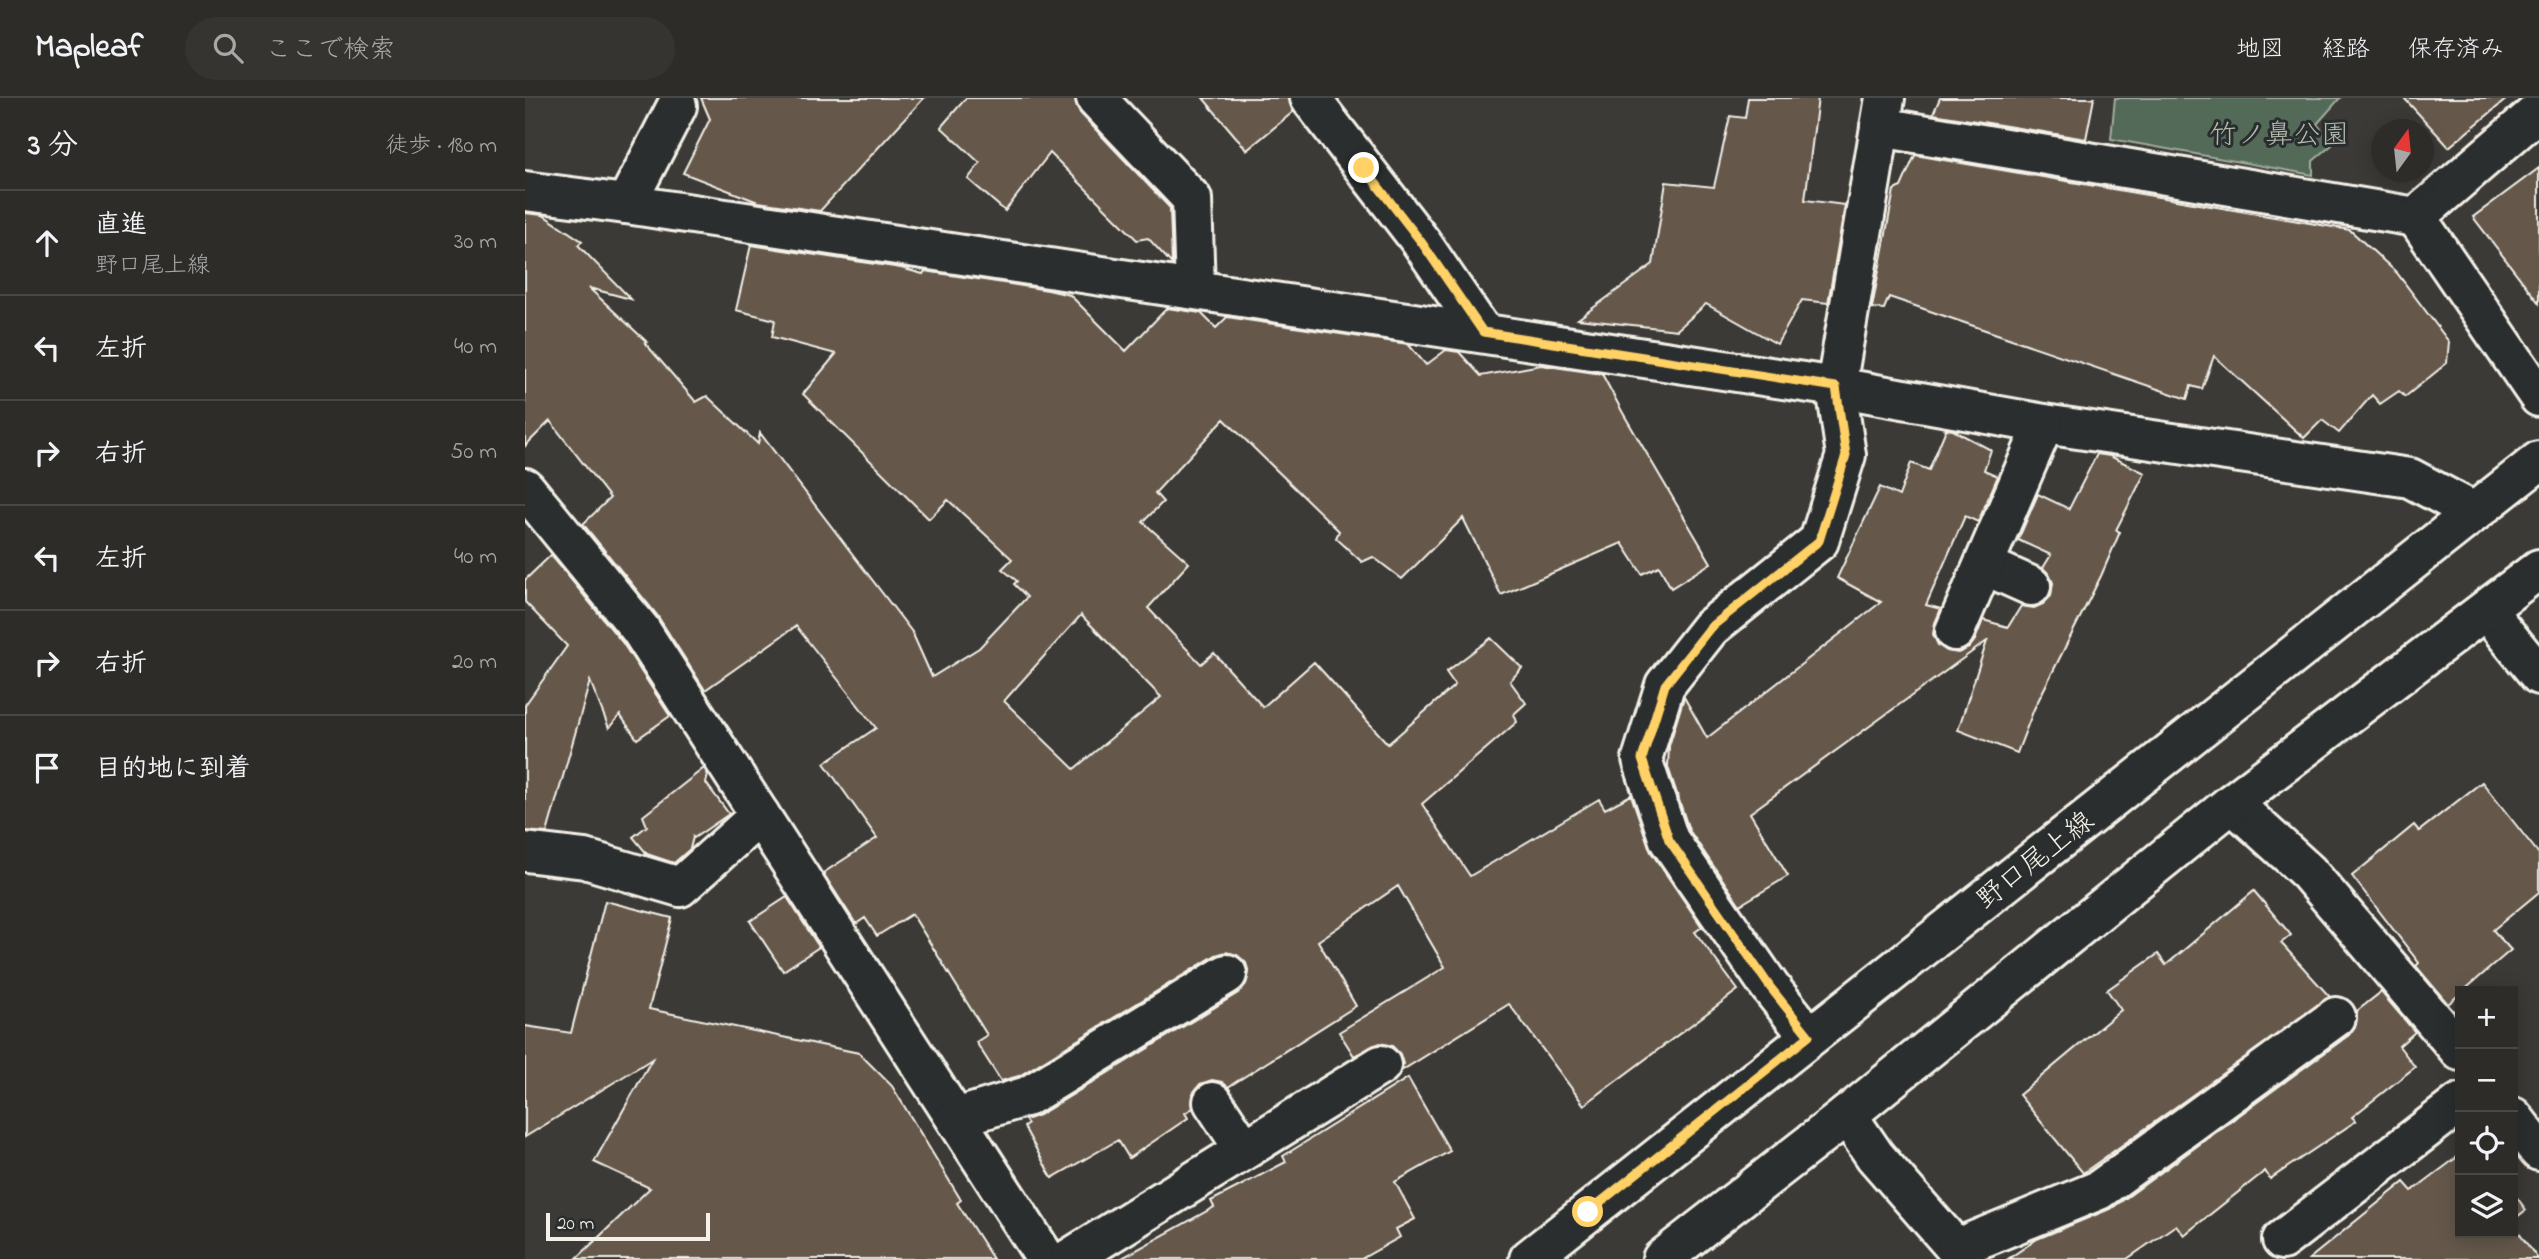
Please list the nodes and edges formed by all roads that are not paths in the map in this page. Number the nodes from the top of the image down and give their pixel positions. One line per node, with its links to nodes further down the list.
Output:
1 (1096, 98): 9 (street)
2 (1310, 98): 10 (street)
3 (677, 106): 7 (street)
4 (2539, 111): 8 (street)
5 (1882, 112): 8 (street); 11 (street)
6 (525, 191): 7 (street)
7 (626, 204): 9 (street)
8 (2416, 217): 12 (street)
9 (1195, 289): 10 (street)
10 (1483, 332): 11 (street)
11 (1836, 387): 13 (street); 28 (street)
12 (2539, 397)
13 (2044, 424): 16 (street); 17 (street)
14 (2539, 461): 16 (street, 野口尾上線)
15 (525, 488): 24 (street)
16 (2474, 512): 28 (street, 野口尾上線)
17 (1984, 565): 19 (street); 21 (street)
18 (2539, 569): 20 (street)
19 (2031, 586)
20 (2486, 610): 22 (street); 23 (street)
21 (1955, 631)
22 (2539, 675)
23 (2232, 803): 29 (street); 33 (street)
24 (760, 816): 25 (street); 34 (street)
25 (525, 852)
26 (1227, 974): 34 (street)
27 (2336, 1017): 39 (street)
28 (1809, 1036): 42 (street, 野口尾上線)
29 (2458, 1049)
30 (1381, 1065): 36 (street)
31 (1213, 1102): 36 (street)
32 (2455, 1107): 38 (street)
33 (1847, 1115): 39 (street); 43 (street)
34 (956, 1118): 40 (street)
35 (2518, 1124): 37 (street)
36 (1244, 1149): 41 (street)
37 (2539, 1151)
38 (2278, 1253)
39 (1961, 1254)
40 (1046, 1259)
41 (1069, 1259)
42 (1529, 1259)
43 (1662, 1259)

